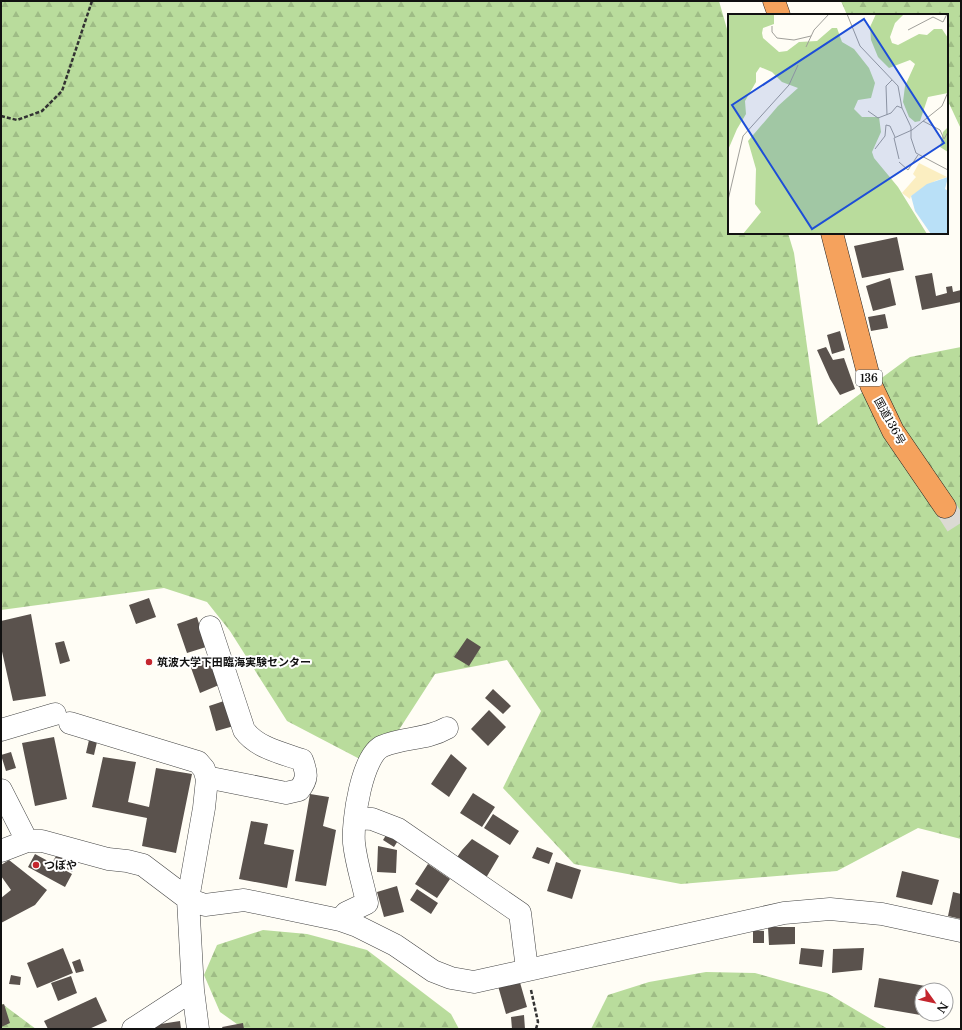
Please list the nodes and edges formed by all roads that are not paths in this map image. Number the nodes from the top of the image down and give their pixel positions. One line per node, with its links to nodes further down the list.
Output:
1 (774, 1): 2 (highway)
2 (779, 14)
3 (832, 234): 4 (highway, 国道136号 / 136)
4 (944, 507)
5 (210, 627): 8 (street)
6 (447, 728): 10 (street)
7 (1, 730): 8 (street)
8 (206, 780): 13 (street)
9 (1, 790): 11 (street)
10 (355, 818): 14 (street); 16 (street)
11 (27, 841): 12 (street); 13 (street)
12 (1, 851)
13 (188, 899): 14 (street); 17 (street)
14 (340, 920): 16 (street)
15 (961, 931): 16 (street)
16 (527, 969)
17 (193, 990): 18 (street); 19 (street)
18 (134, 1029)
19 (198, 1029)

